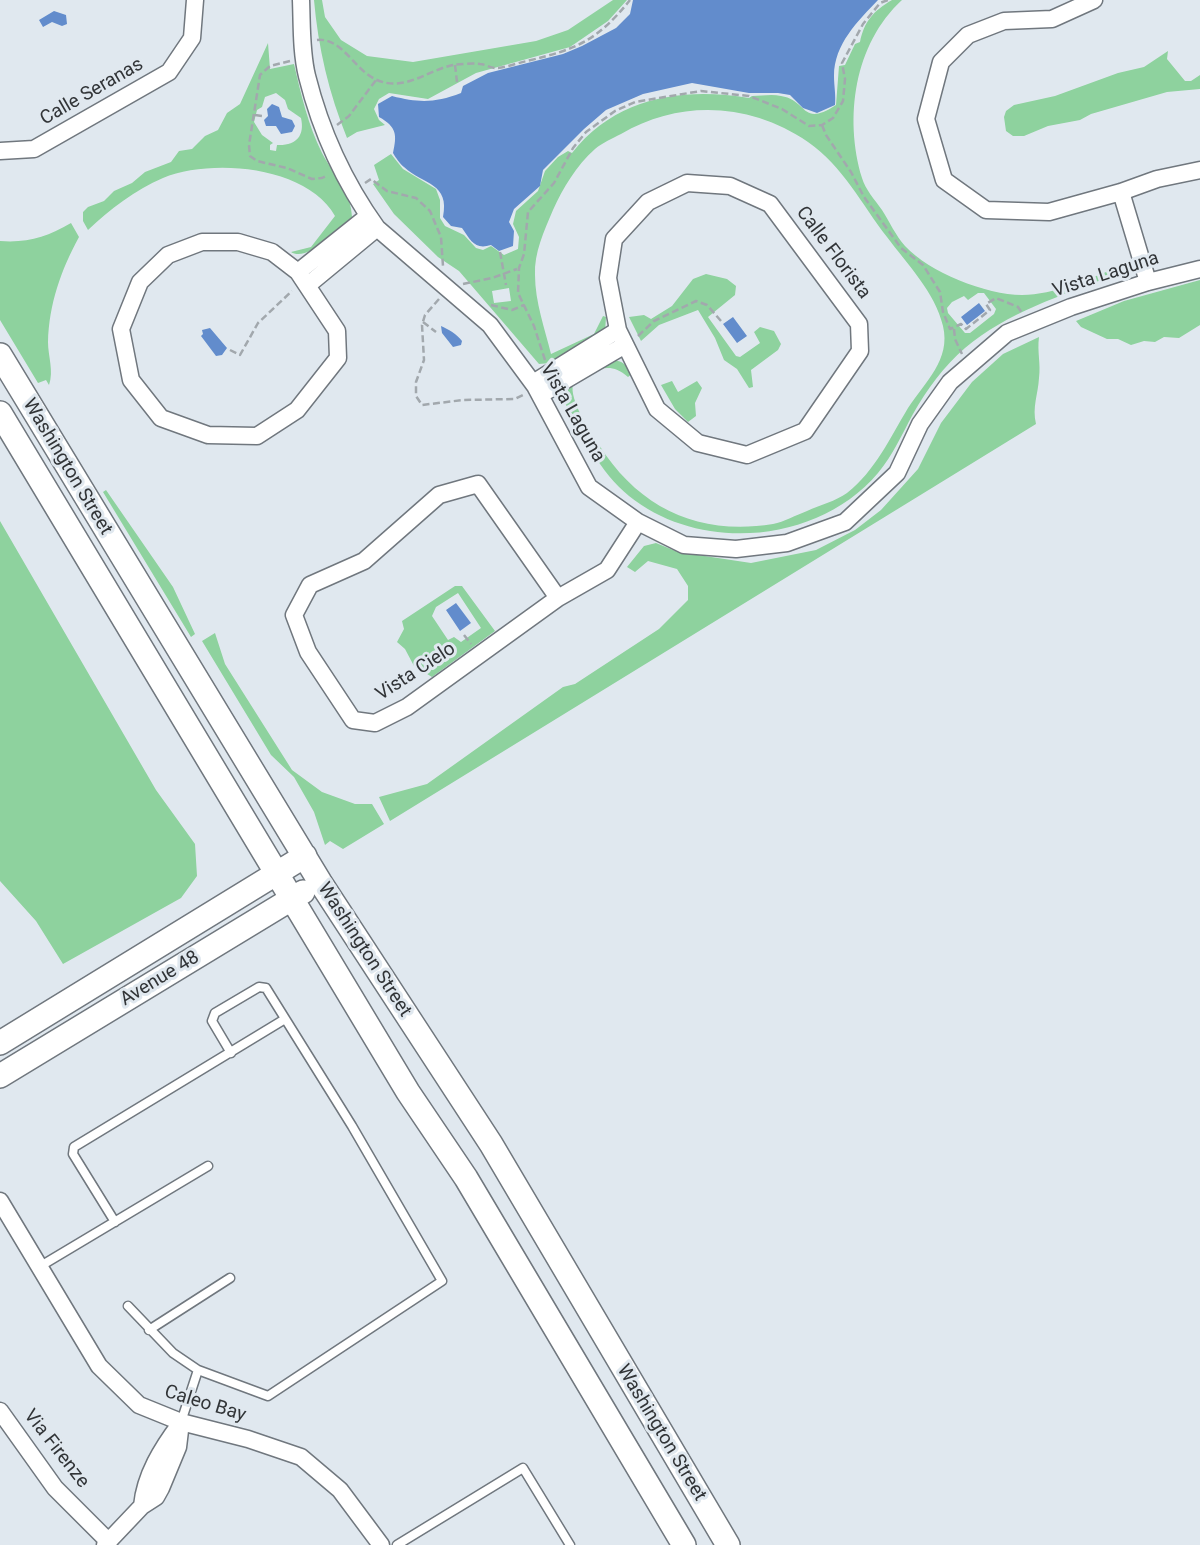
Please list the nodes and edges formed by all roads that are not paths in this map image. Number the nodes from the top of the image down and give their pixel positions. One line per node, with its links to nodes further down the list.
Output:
1 (195, 0): 4 (street, Calle Seranas)
2 (301, 0): 7 (street, Vista Laguna)
3 (1094, 0): 6 (street)
4 (0, 151)
5 (1200, 170): 6 (street)
6 (1121, 192): 10 (street)
7 (373, 222): 9 (street); 13 (street, Vista Laguna)
8 (1200, 269): 10 (street, Vista Laguna)
9 (304, 279): 9 (street)
10 (1148, 282): 15 (street, Vista Laguna)
11 (622, 338): 11 (street, Calle Florista); 13 (street); 13 (street)
12 (0, 355): 17 (main road, Washington Street)
13 (536, 388): 15 (street, Vista Laguna)
14 (0, 413): 18 (main road, Washington Street)
15 (638, 522): 16 (street, Vista Cielo)
16 (558, 598): 16 (street, Vista Cielo)
17 (305, 856): 18 (main road, Avenue 48); 19 (main road, Washington Street)
18 (276, 874): 20 (main road, Washington Street); 22 (main road, Avenue 48)
19 (320, 882): 20 (main road, Avenue 48); 40 (main road, Washington Street)
20 (292, 899): 24 (main road, Avenue 48); 39 (main road, Washington Street)
21 (285, 1019): 23 (lane); 23 (lane); 32 (lane)
22 (0, 1042)
23 (231, 1053): 27 (lane)
24 (0, 1076)
25 (208, 1166): 27 (lane)
26 (0, 1201): 28 (street, Caleo Bay)
27 (115, 1222): 28 (lane)
28 (39, 1267): 34 (street, Caleo Bay)
29 (230, 1278): 31 (lane)
30 (128, 1306): 31 (lane)
31 (149, 1330): 32 (lane)
32 (198, 1370): 34 (lane)
33 (0, 1410): 35 (street, Via Firenze)
34 (181, 1422): 35 (street); 36 (street, Caleo Bay)
35 (107, 1544)
36 (381, 1545)
37 (397, 1545): 38 (lane)
38 (570, 1545)
39 (684, 1545)
40 (728, 1545)

